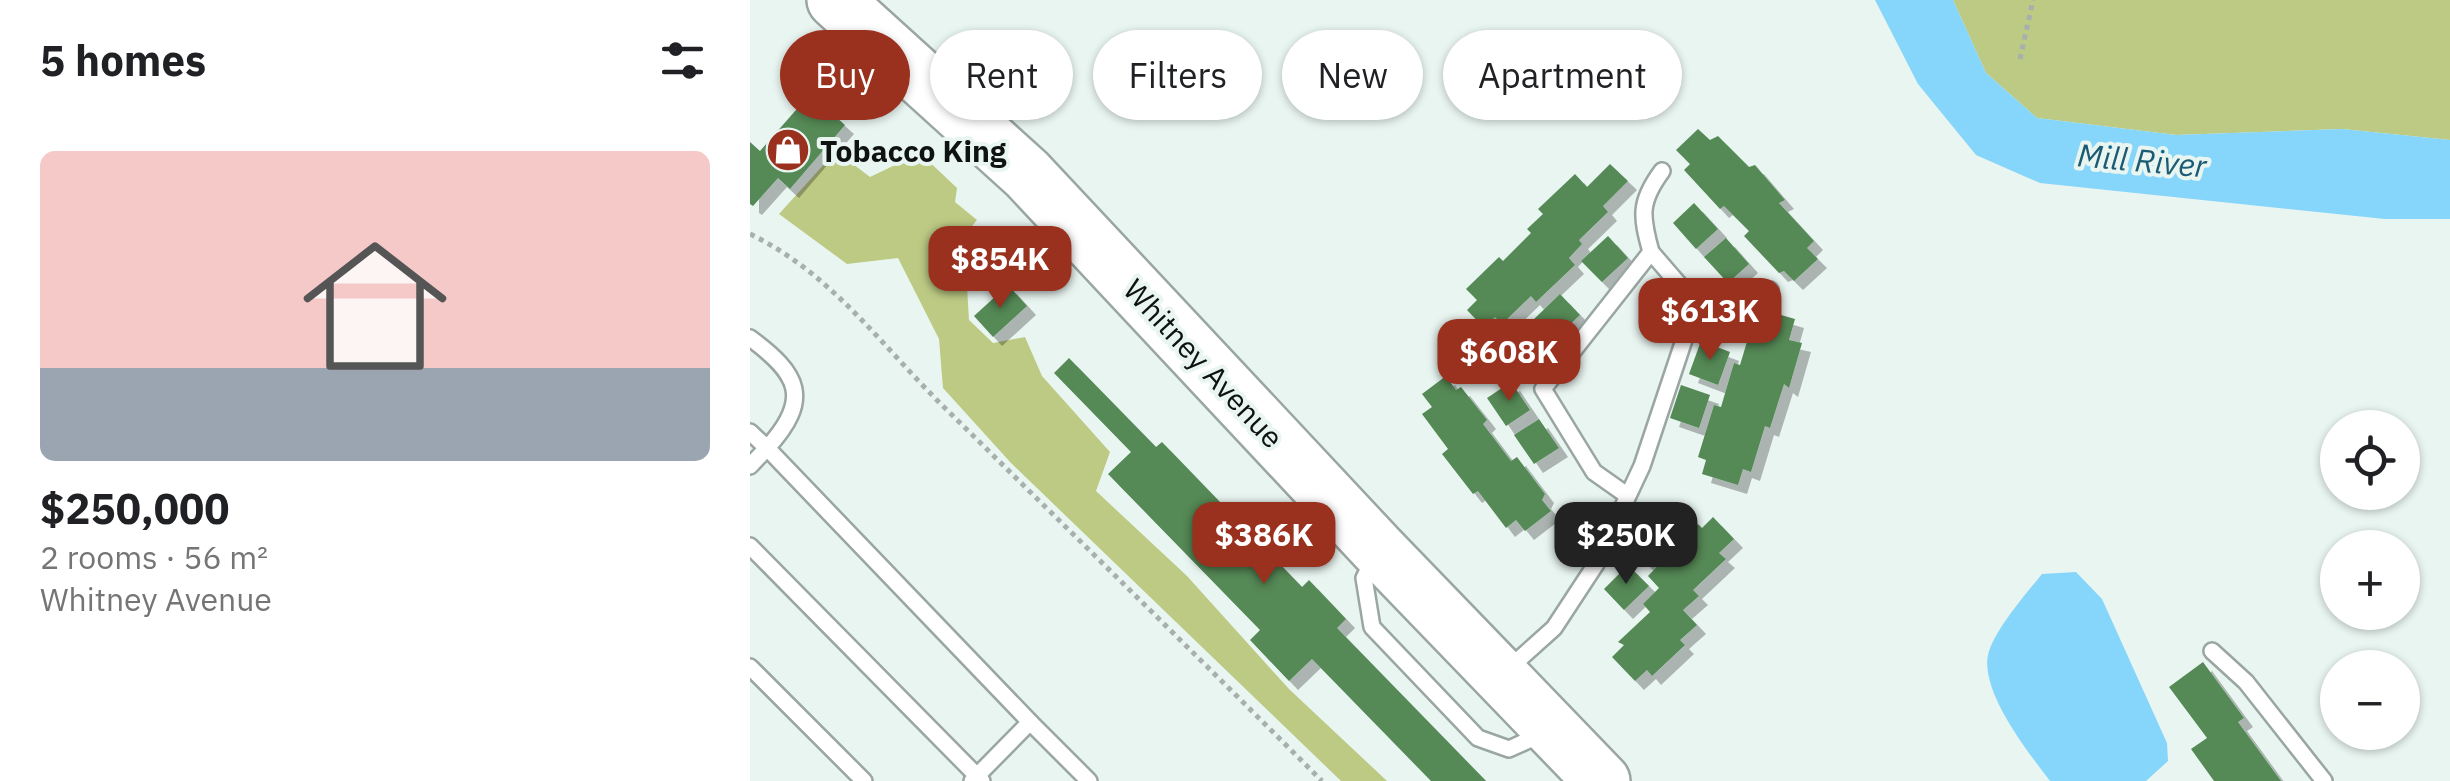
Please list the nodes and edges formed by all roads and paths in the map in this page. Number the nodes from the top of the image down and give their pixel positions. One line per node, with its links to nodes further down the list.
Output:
1 (835, 0): 15 (highway, Whitney Avenue)
2 (2034, 0): 3 (path)
3 (2020, 59)
4 (1662, 171): 6 (lane)
5 (750, 234): 24 (path)
6 (1651, 252): 8 (lane); 13 (lane)
7 (1770, 290): 8 (lane)
8 (1696, 304): 13 (lane)
9 (750, 338): 11 (lane)
10 (750, 432): 11 (lane)
11 (768, 448): 12 (lane); 19 (lane)
12 (750, 466)
13 (1628, 496): 18 (lane)
14 (750, 546): 21 (lane)
15 (1378, 549): 18 (highway, Whitney Avenue); 20 (lane)
16 (2212, 651): 25 (lane)
17 (750, 666): 22 (lane)
18 (1499, 677): 20 (highway, Whitney Avenue)
19 (1030, 722): 21 (lane); 23 (lane)
20 (1576, 761)
21 (977, 779)
22 (864, 781)
23 (1089, 781)
24 (1322, 781)
25 (2324, 781)

